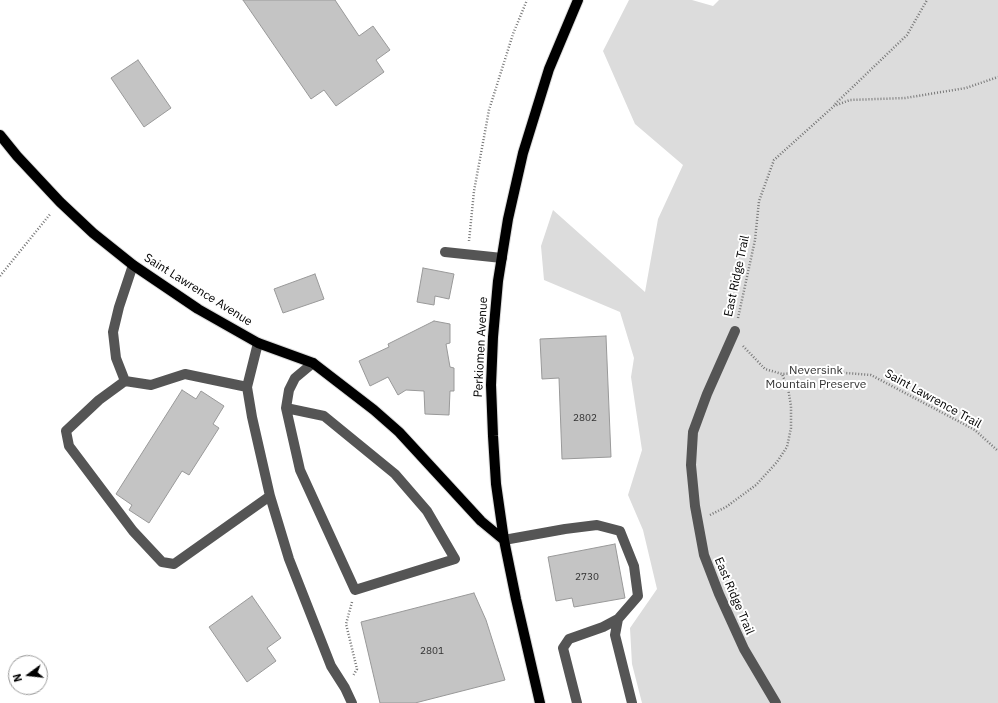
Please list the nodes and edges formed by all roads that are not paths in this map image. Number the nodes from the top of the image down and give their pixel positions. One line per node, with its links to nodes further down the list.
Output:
1 (576, 1): 4 (main road, Perkiomen Avenue)
2 (0, 135): 5 (main road, Saint Lawrence Avenue)
3 (445, 252): 4 (lane)
4 (502, 258): 13 (main road, Perkiomen Avenue)
5 (133, 265): 7 (main road, Saint Lawrence Avenue); 9 (lane)
6 (735, 331): 19 (lane)
7 (258, 343): 8 (main road, Saint Lawrence Avenue); 10 (lane)
8 (312, 363): 11 (lane); 13 (main road, Saint Lawrence Avenue)
9 (125, 381): 10 (lane); 12 (lane)
10 (247, 387): 12 (lane)
11 (286, 408): 11 (lane)
12 (270, 496): 15 (lane)
13 (504, 540): 14 (lane); 16 (main road, Perkiomen Avenue)
14 (618, 619): 17 (lane); 18 (lane)
15 (352, 703)
16 (540, 703)
17 (577, 703)
18 (632, 703)
19 (776, 703)

